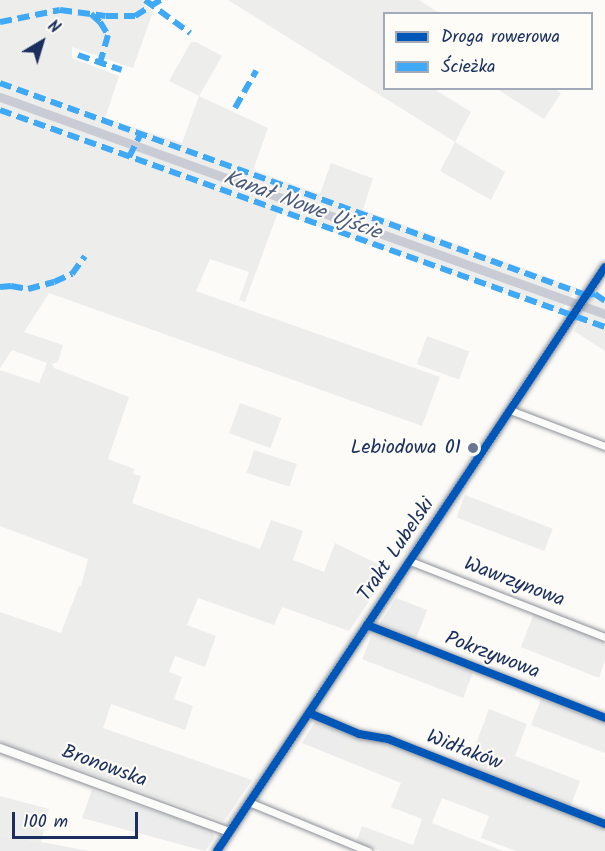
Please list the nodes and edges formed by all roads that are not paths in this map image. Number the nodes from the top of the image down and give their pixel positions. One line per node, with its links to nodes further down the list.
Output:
1 (605, 267): 2 (street, Trakt Lubelski)
2 (510, 410): 3 (street); 4 (street, Trakt Lubelski)
3 (605, 446)
4 (410, 561): 5 (street, Trakt Lubelski); 6 (street, Wawrzynowa)
5 (366, 625): 7 (street, Trakt Lubelski); 8 (street, Pokrzywowa)
6 (605, 637)
7 (309, 713): 10 (street, Trakt Lubelski); 11 (street, Widłaków)
8 (605, 717)
9 (0, 748): 12 (street, Bronowska)
10 (249, 802): 12 (street, Trakt Lubelski); 14 (street)
11 (605, 824)
12 (229, 832): 13 (street, Trakt Lubelski)
13 (217, 851)
14 (368, 851)

